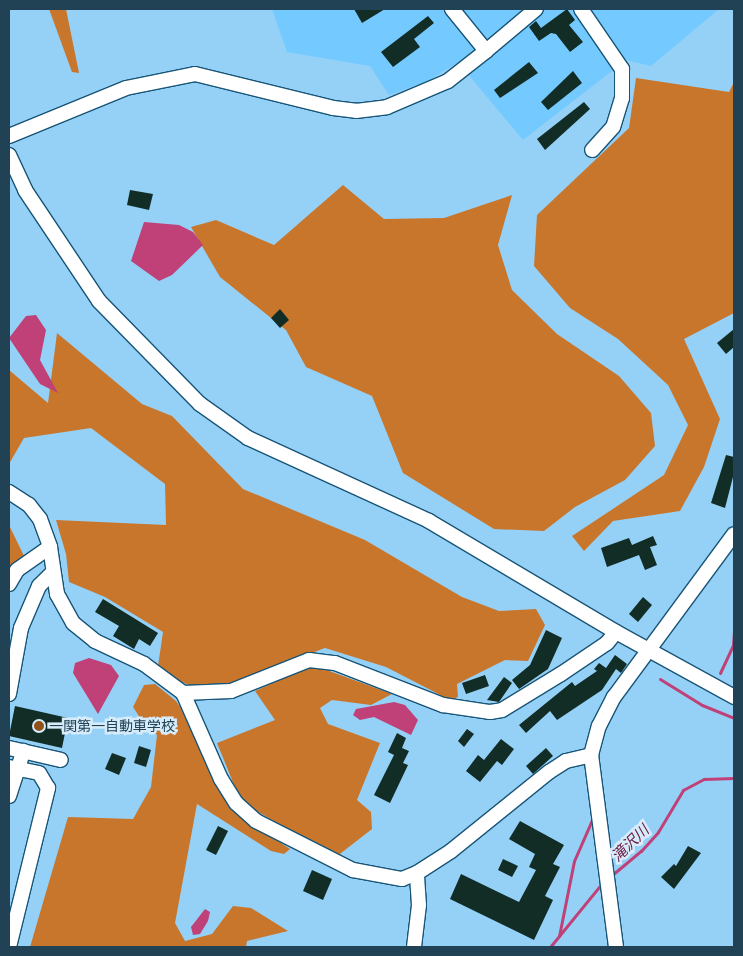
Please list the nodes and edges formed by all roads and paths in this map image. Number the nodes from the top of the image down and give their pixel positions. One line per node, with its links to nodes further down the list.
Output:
1 (452, 9): 4 (street)
2 (536, 9): 4 (street)
3 (581, 9): 6 (street)
4 (486, 51): 5 (street)
5 (9, 136)
6 (592, 150)
7 (9, 155): 13 (street)
8 (9, 492): 10 (street)
9 (734, 534): 14 (street)
10 (50, 547): 11 (street); 12 (street)
11 (53, 572): 15 (street); 16 (street)
12 (9, 584)
13 (616, 632): 14 (street); 15 (street)
14 (650, 649): 17 (street); 19 (street)
15 (184, 693): 23 (street)
16 (9, 694)
17 (734, 696)
18 (16, 749): 20 (street); 21 (street)
19 (591, 755): 23 (street); 27 (street)
20 (61, 760)
21 (13, 768): 22 (street); 24 (street)
22 (9, 796)
23 (417, 874): 26 (street)
24 (12, 917): 25 (street)
25 (9, 947)
26 (414, 947)
27 (616, 947)

